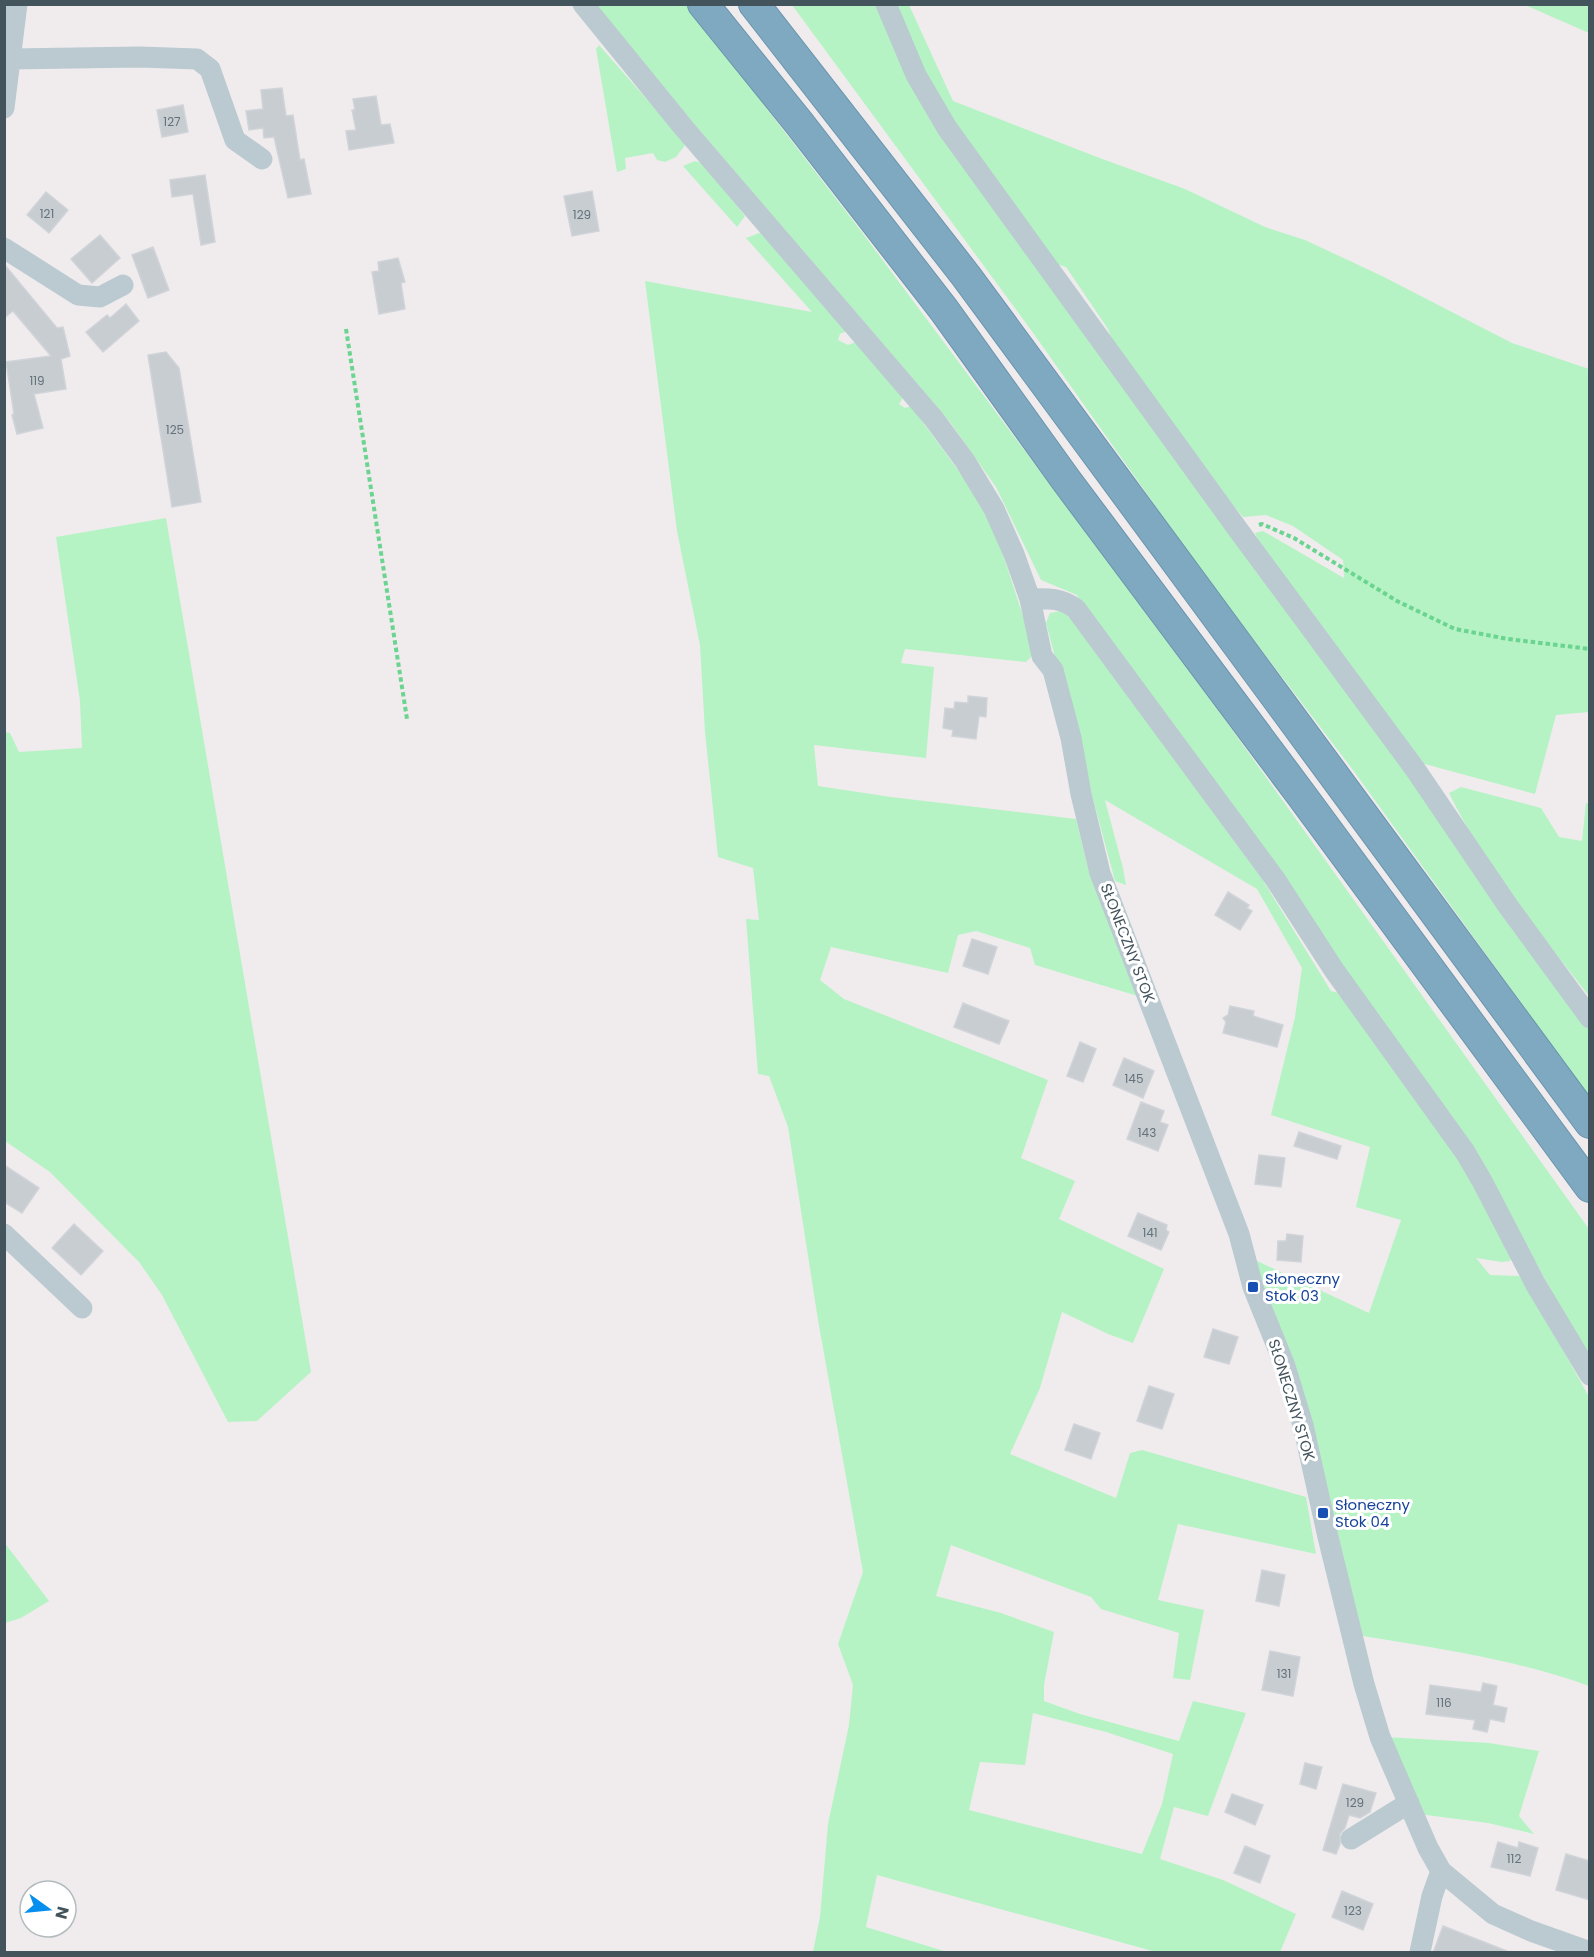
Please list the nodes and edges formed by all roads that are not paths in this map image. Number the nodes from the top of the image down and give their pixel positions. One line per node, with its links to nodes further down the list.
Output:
1 (17, 4): 6 (street)
2 (583, 4): 11 (street, SŁONECZNY STOK)
3 (703, 4): 14 (highway)
4 (754, 4): 13 (highway)
5 (888, 9): 12 (street)
6 (10, 59): 7 (street); 8 (street)
7 (4, 108)
8 (262, 159)
9 (4, 248): 10 (street)
10 (123, 285)
11 (1030, 599): 17 (street); 18 (street, SŁONECZNY STOK)
12 (1590, 1018)
13 (1590, 1123)
14 (1590, 1187)
15 (4, 1234): 16 (street)
16 (82, 1308)
17 (1590, 1375)
18 (1409, 1803): 19 (street); 20 (street, SŁONECZNY STOK)
19 (1351, 1839)
20 (1441, 1871): 21 (street, SŁONECZNY STOK); 22 (street)
21 (1590, 1952)
22 (1420, 1953)

